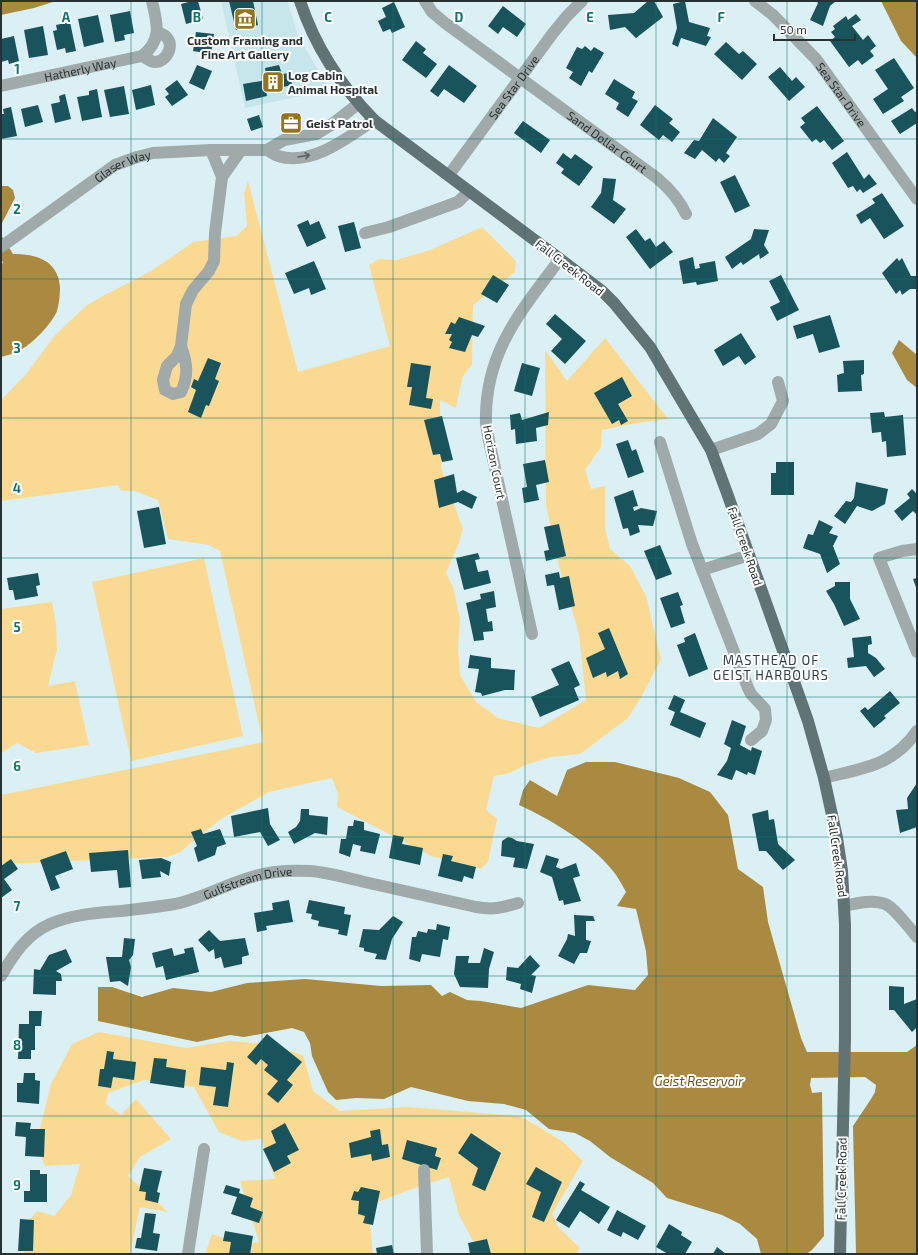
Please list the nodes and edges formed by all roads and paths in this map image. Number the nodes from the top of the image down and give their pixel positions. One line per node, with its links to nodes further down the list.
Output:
1 (152, 1): 6 (street)
2 (300, 1): 10 (main road, Fall Creek Road)
3 (425, 1): 8 (street, Sand Dollar Court)
4 (582, 1): 8 (street, Sea Star Drive)
5 (755, 1): 18 (street, Sea Star Drive)
6 (156, 38): 7 (street); 7 (street)
7 (142, 56): 9 (street, Hatherly Way)
8 (520, 78): 16 (street, Sea Star Drive); 19 (street, Sand Dollar Court)
9 (1, 86)
10 (358, 104): 11 (main road, Fall Creek Road); 14 (street)
11 (374, 120): 14 (street, Glaser Way, one-way to 11); 16 (main road, Fall Creek Road)
12 (211, 150): 13 (street, Glaser Way); 15 (street); 21 (street, Glaser Way)
13 (241, 150): 14 (street, Glaser Way); 15 (street)
14 (267, 150)
15 (222, 176): 23 (street)
16 (449, 176): 17 (main road, Fall Creek Road)
17 (469, 191): 20 (street); 22 (main road, Fall Creek Road)
18 (917, 198)
19 (686, 214)
20 (365, 233)
21 (1, 247)
22 (560, 259): 26 (main road, Fall Creek Road); 30 (street, Horizon Court)
23 (181, 346)
24 (778, 382): 26 (street)
25 (660, 442): 29 (street)
26 (711, 450): 28 (main road, Fall Creek Road)
27 (917, 549): 31 (street)
28 (749, 555): 29 (street); 34 (main road, Fall Creek Road)
29 (702, 570): 33 (street)
30 (532, 634)
31 (917, 652)
32 (917, 731): 34 (street)
33 (751, 740)
34 (824, 778): 36 (main road, Fall Creek Road)
35 (518, 903): 38 (street, Gulfstream Drive)
36 (844, 906): 37 (street); 41 (main road, Fall Creek Road)
37 (917, 937)
38 (1, 976)
39 (204, 1150): 42 (street)
40 (424, 1170): 43 (street)
41 (840, 1251)
42 (188, 1254)
43 (427, 1254)

